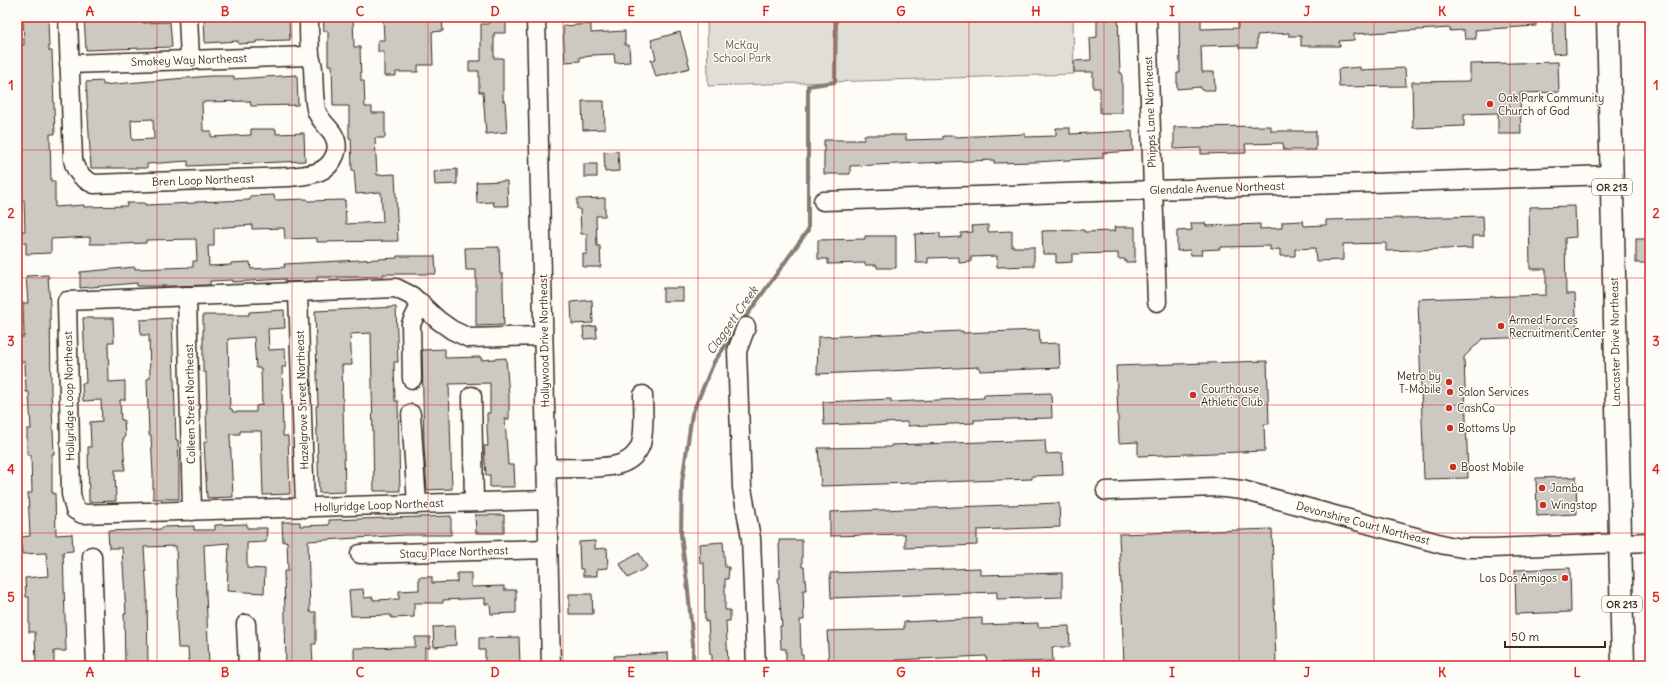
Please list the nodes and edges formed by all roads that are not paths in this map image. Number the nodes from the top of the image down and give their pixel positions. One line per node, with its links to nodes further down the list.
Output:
1 (68, 17): 9 (street, Bren Loop Northeast)
2 (188, 17): 8 (street)
3 (309, 17): 7 (street, Bren Loop Northeast)
4 (536, 17): 18 (street, Hollywood Drive Northeast)
5 (1147, 17): 11 (street, Phipps Lane Northeast)
6 (1608, 17): 10 (main road, Lancaster Drive Northeast / OR 213)
7 (310, 56): 8 (street, Smokey Way Northeast); 9 (street, Bren Loop Northeast)
8 (190, 59): 9 (street, Smokey Way Northeast)
9 (69, 64)
10 (1611, 175): 11 (street, Glendale Avenue Northeast); 31 (main road, Lancaster Drive Northeast / OR 213)
11 (1153, 190): 12 (street, Glendale Avenue Northeast); 15 (street, Phipps Lane Northeast)
12 (823, 201)
13 (298, 292): 14 (street, Hollyridge Loop Northeast); 16 (street, Hollyridge Loop Northeast); 28 (street, Hazelgrove Street Northeast)
14 (187, 296): 29 (street, Colleen Street Northeast); 29 (street, Hollyridge Loop Northeast)
15 (1157, 302)
16 (420, 303): 18 (street, Hollyridge Loop Northeast); 19 (street)
17 (746, 327): 39 (street)
18 (543, 336): 23 (street, Hollywood Drive Northeast)
19 (412, 379)
20 (643, 394): 23 (street)
21 (472, 396): 26 (street)
22 (412, 414): 27 (street)
23 (546, 469): 25 (street, Hollywood Drive Northeast)
24 (1106, 491): 31 (street, Devonshire Court Northeast)
25 (547, 500): 26 (street, Hollyridge Loop Northeast); 32 (street, Hollywood Drive Northeast)
26 (474, 502): 27 (street, Hollyridge Loop Northeast)
27 (416, 504): 28 (street, Hollyridge Loop Northeast)
28 (305, 508): 29 (street, Hollyridge Loop Northeast)
29 (192, 511)
30 (1650, 542): 31 (street, Devonshire Court Northeast)
31 (1620, 543): 40 (main road, Lancaster Drive Northeast / OR 213)
32 (548, 549): 33 (street, Stacy Place Northeast); 38 (street, Hollywood Drive Northeast)
33 (360, 554)
34 (92, 556): 36 (street)
35 (246, 624): 37 (street)
36 (96, 666)
37 (248, 666)
38 (551, 666)
39 (756, 666)
40 (1623, 666)

